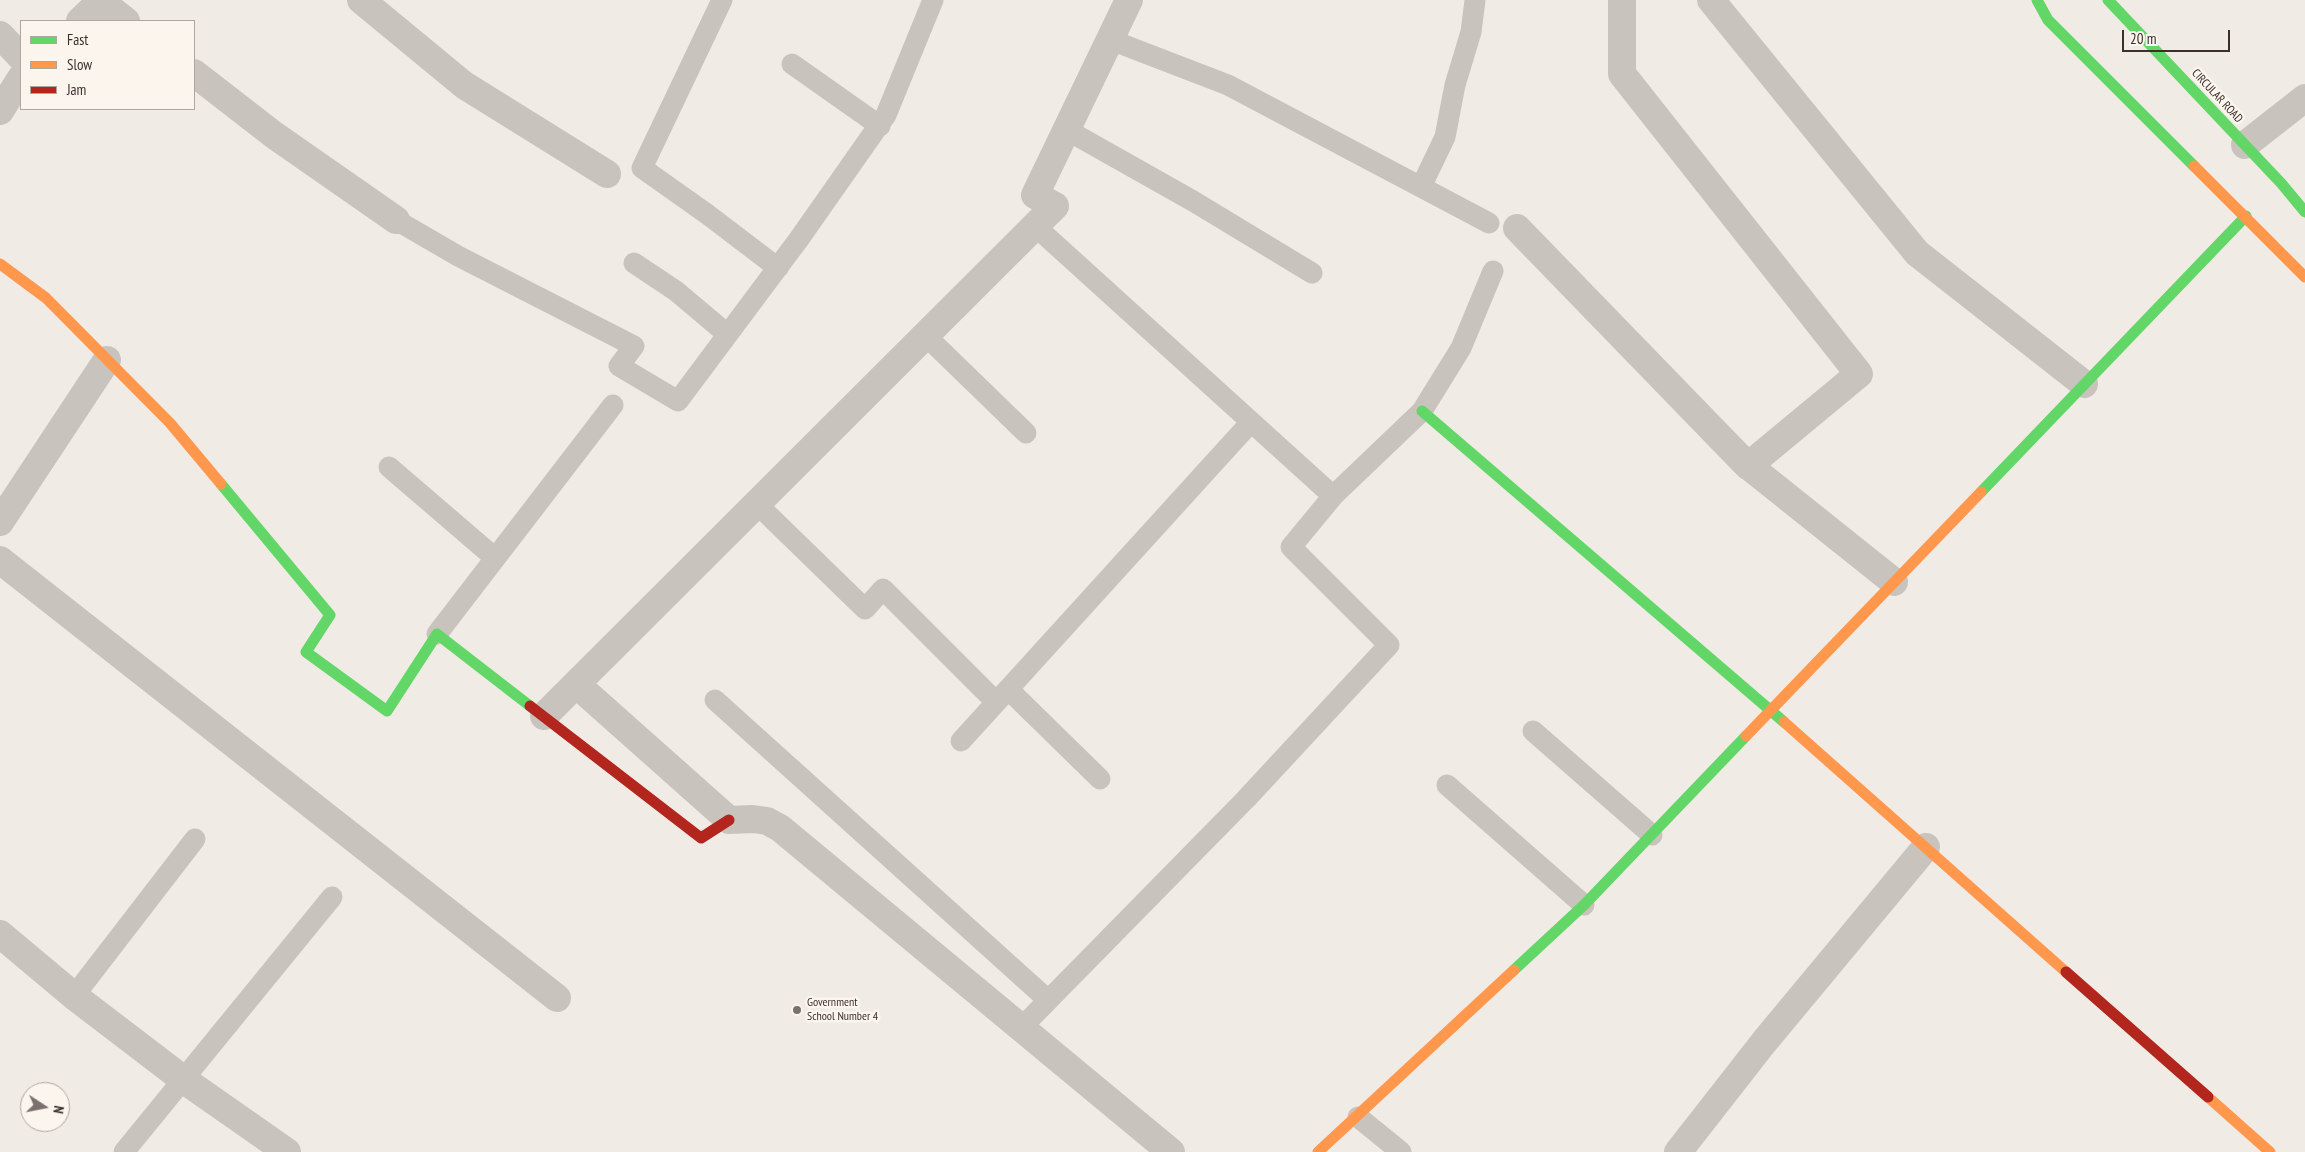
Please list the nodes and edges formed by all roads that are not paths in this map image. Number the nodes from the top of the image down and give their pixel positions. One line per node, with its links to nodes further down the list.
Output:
1 (101, 0): 11 (street); 12 (street)
2 (360, 0): 24 (street)
3 (722, 0): 34 (lane)
4 (933, 0): 21 (lane)
5 (1129, 0): 14 (street)
6 (1475, 0): 25 (lane)
7 (1622, 0): 46 (street)
8 (1711, 0): 41 (street)
9 (2037, 0): 27 (street)
10 (2108, 0): 23 (street, CIRCULAR ROAD)
11 (81, 20)
12 (125, 20)
13 (0, 35): 15 (street)
14 (1110, 40): 22 (street); 25 (lane)
15 (20, 56)
16 (792, 64): 21 (lane)
17 (195, 74): 28 (street)
18 (20, 80): 20 (street)
19 (2305, 98): 23 (street)
20 (0, 111)
21 (880, 126): 34 (lane)
22 (1067, 130): 30 (street); 36 (lane)
23 (2245, 145): 26 (street, CIRCULAR ROAD)
24 (607, 174)
25 (1420, 187): 29 (lane)
26 (2305, 212)
27 (2246, 216): 37 (street); 41 (street)
28 (396, 220): 38 (lane)
29 (1489, 224)
30 (1035, 226): 39 (street); 44 (lane)
31 (1517, 228): 46 (street)
32 (634, 263): 38 (lane)
33 (0, 264): 40 (street)
34 (778, 268): 38 (lane)
35 (1493, 271): 43 (lane)
36 (1312, 273)
37 (2305, 277)
38 (727, 334)
39 (926, 335): 45 (lane); 49 (street)
40 (107, 360): 50 (street); 54 (street)
41 (2084, 384): 53 (street)
42 (613, 405): 51 (lane)
43 (1422, 411): 48 (lane); 58 (street)
44 (1251, 422): 48 (lane); 56 (lane)
45 (1026, 433)
46 (1748, 466): 53 (street)
47 (389, 468): 51 (lane)
48 (1333, 496): 73 (lane)
49 (757, 504): 55 (street); 56 (lane)
50 (0, 522)
51 (495, 558): 54 (lane)
52 (0, 560): 72 (street)
53 (1894, 582): 58 (street)
54 (437, 634): 59 (street)
55 (576, 684): 59 (street); 64 (street)
56 (1002, 696): 61 (lane); 62 (lane)
57 (715, 700): 73 (lane)
58 (1770, 710): 65 (street); 67 (street)
59 (544, 716): 64 (street)
60 (1533, 731): 65 (lane)
61 (961, 741)
62 (1100, 779)
63 (1447, 785): 69 (lane)
64 (729, 820): 74 (street)
65 (1652, 835): 69 (street)
66 (195, 839): 71 (lane)
67 (1926, 847): 82 (street); 83 (street)
68 (332, 897): 75 (lane)
69 (1584, 905): 76 (street)
70 (0, 934): 71 (street)
71 (74, 996): 75 (street)
72 (558, 998)
73 (1048, 1000): 74 (lane)
74 (1022, 1027): 79 (street)
75 (184, 1080): 77 (lane); 78 (street)
76 (1358, 1117): 80 (street); 81 (lane)
77 (124, 1152)
78 (287, 1152)
79 (1172, 1152)
80 (1318, 1152)
81 (1400, 1152)
82 (1678, 1152)
83 (2270, 1152)

